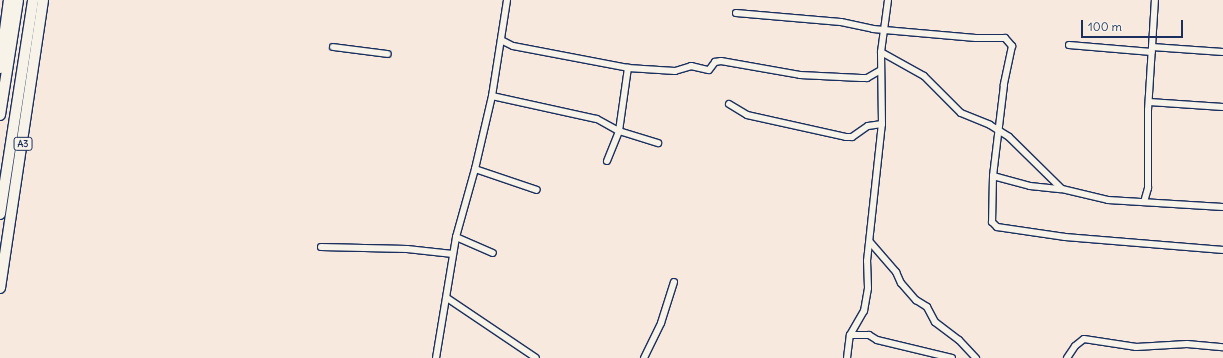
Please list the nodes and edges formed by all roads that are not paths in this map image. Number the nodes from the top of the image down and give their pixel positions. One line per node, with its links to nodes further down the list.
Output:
1 (9, 0): 9 (main road)
2 (18, 0): 25 (main road)
3 (33, 0): 37 (main road, A3)
4 (44, 0): 45 (main road, A3)
5 (507, 0): 11 (street)
6 (888, 0): 10 (street)
7 (1154, 0): 14 (street)
8 (736, 13): 10 (street)
9 (3, 14): 18 (main road)
10 (883, 28): 15 (street); 27 (street)
11 (501, 40): 19 (street); 21 (street)
12 (1069, 45): 14 (street)
13 (333, 47): 17 (street)
14 (1152, 50): 16 (street); 22 (street)
15 (881, 52): 20 (street); 27 (street)
16 (1223, 52)
17 (388, 54)
18 (0, 68)
19 (628, 68): 20 (street); 28 (street)
20 (881, 70): 26 (street)
21 (492, 96): 28 (street); 31 (street)
22 (1149, 102): 24 (street); 35 (street)
23 (729, 104): 26 (street)
24 (1223, 107)
25 (0, 115)
26 (882, 124): 39 (street)
27 (997, 130): 32 (street); 33 (street)
28 (619, 131): 29 (street); 30 (street)
29 (658, 143)
30 (607, 161)
31 (475, 169): 34 (street); 38 (street)
32 (992, 176): 33 (street); 41 (street)
33 (1062, 189): 35 (street)
34 (537, 190)
35 (1144, 202): 36 (street)
36 (1223, 207)
37 (0, 214)
38 (456, 237): 42 (street); 43 (street)
39 (870, 242): 47 (street); 54 (street)
40 (321, 247): 43 (street)
41 (1223, 250)
42 (493, 253)
43 (453, 254): 46 (street)
44 (674, 282): 51 (street)
45 (0, 288)
46 (447, 298): 49 (street); 50 (street)
47 (850, 335): 52 (street); 53 (street)
48 (1223, 347): 55 (street)
49 (436, 358)
50 (536, 358)
51 (644, 358)
52 (847, 358)
53 (952, 358)
54 (976, 358)
55 (1066, 358)

